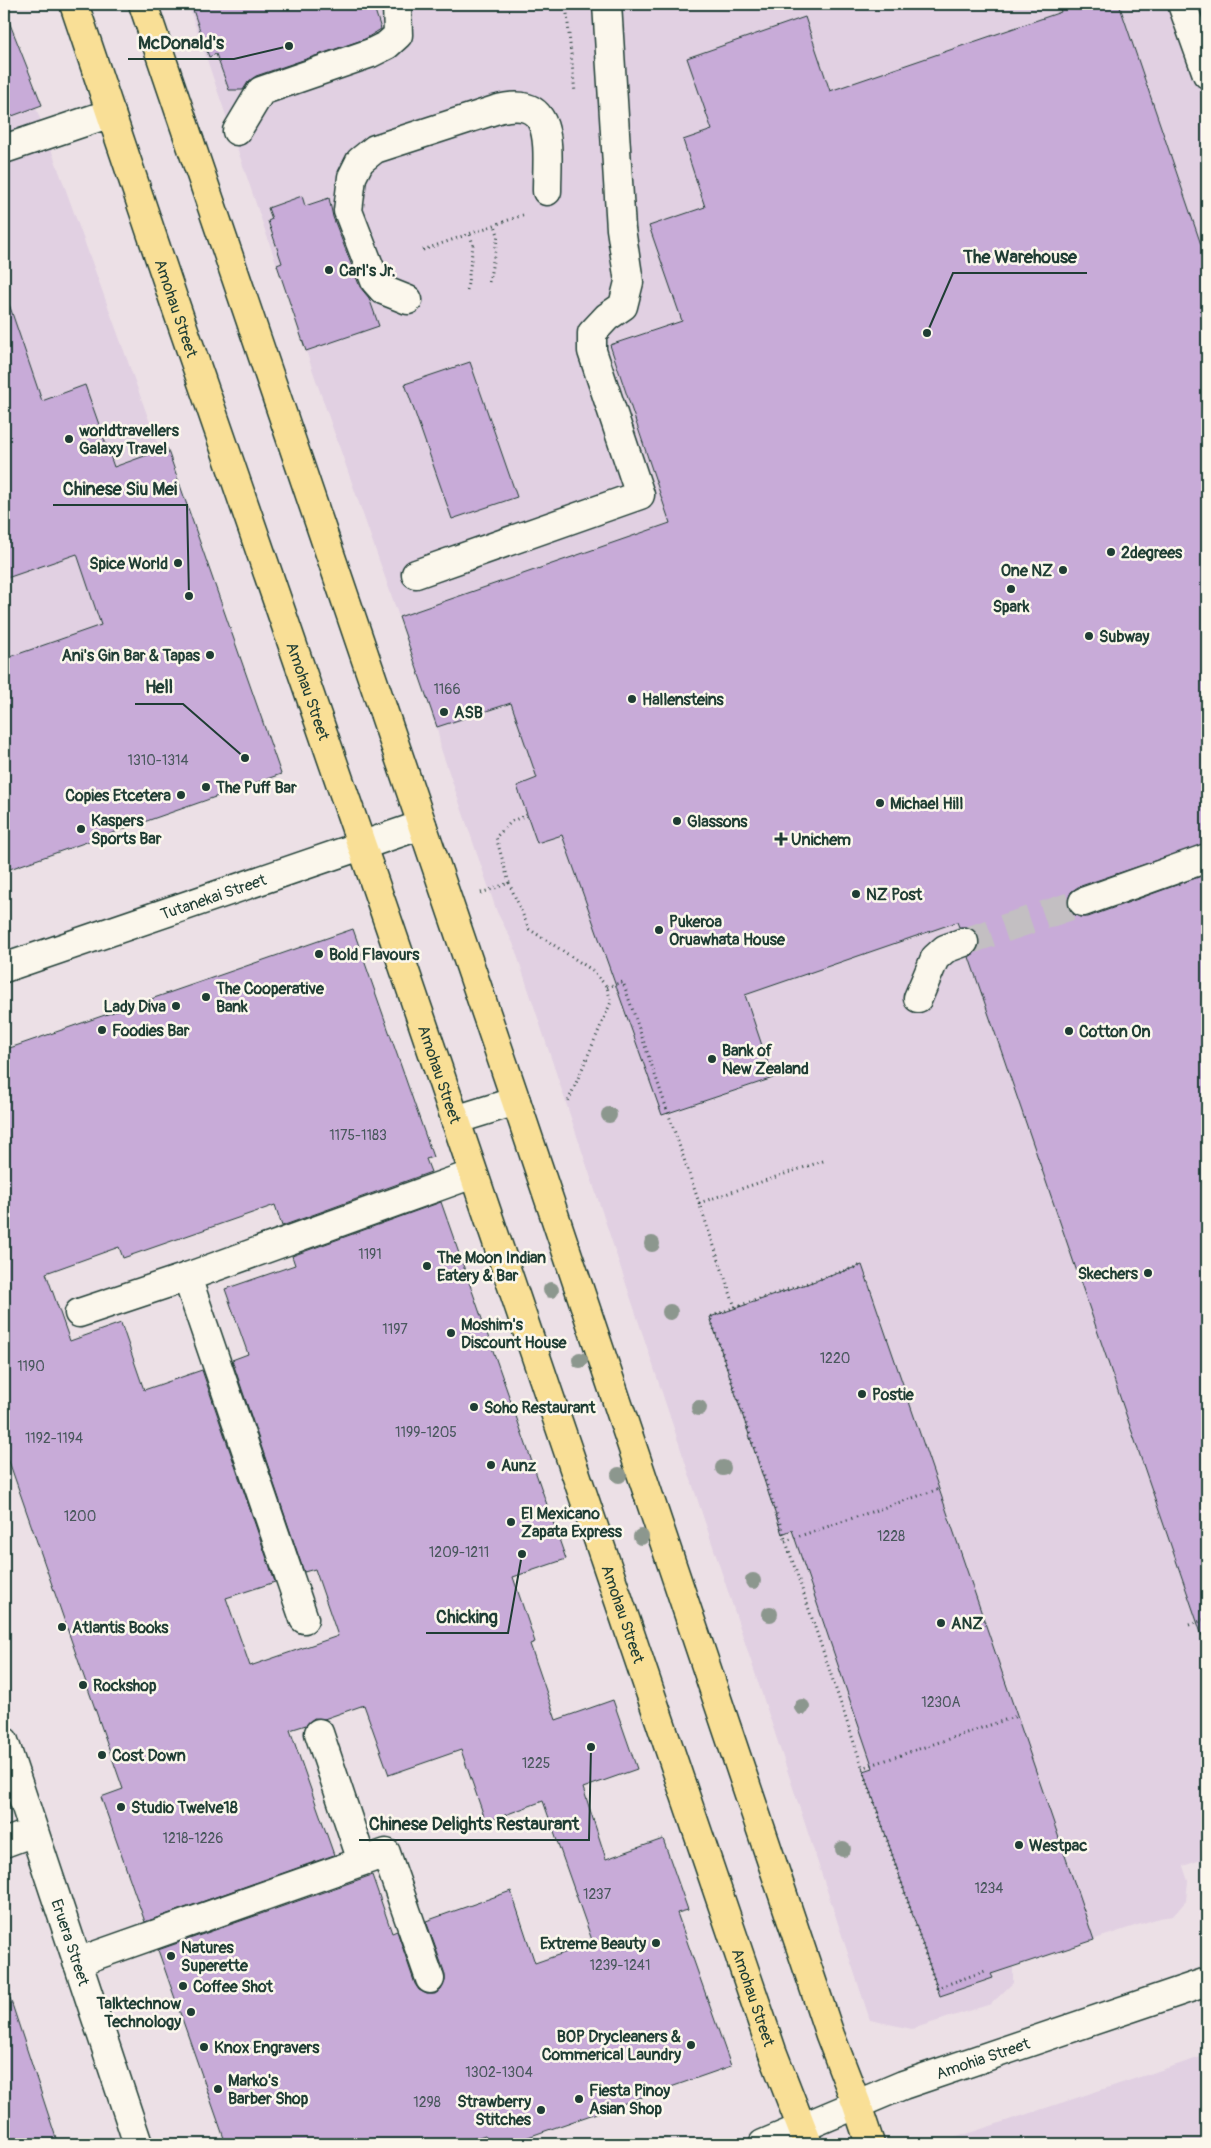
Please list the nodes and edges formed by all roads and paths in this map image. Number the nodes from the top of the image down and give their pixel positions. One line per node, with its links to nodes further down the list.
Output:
1 (74, 4): 9 (main road, Amohau Street)
2 (143, 4): 22 (main road)
3 (397, 4): 7 (street)
4 (416, 4): 7 (street)
5 (607, 4): 20 (street)
6 (1182, 4): 8 (street)
7 (398, 35): 10 (street)
8 (1207, 74)
9 (111, 113): 11 (street); 23 (main road, Amohau Street)
10 (237, 131)
11 (4, 149)
12 (547, 190): 19 (street)
13 (531, 213): 14 (path)
14 (495, 225): 15 (path); 17 (path)
15 (470, 234): 16 (path); 18 (path)
16 (423, 250)
17 (489, 282)
18 (467, 290)
19 (408, 300)
20 (416, 574)
21 (527, 815): 25 (path)
22 (422, 825): 23 (street, Tutanekai Street); 32 (main road)
23 (362, 846): 29 (street, Tutanekai Street); 34 (main road, Amohau Street)
24 (1207, 858): 27 (street)
25 (509, 883): 26 (path); 30 (path)
26 (480, 893)
27 (1083, 902)
28 (964, 942): 31 (street)
29 (4, 968)
30 (607, 988): 33 (path); 37 (path)
31 (918, 998)
32 (516, 1101): 34 (street); 58 (main road)
33 (567, 1104)
34 (455, 1120): 36 (main road, Amohau Street)
35 (826, 1160): 37 (path)
36 (474, 1174): 39 (street); 59 (main road, Amohau Street)
37 (699, 1203): 40 (path)
38 (862, 1265): 40 (path)
39 (186, 1277): 41 (street); 44 (street)
40 (735, 1307): 43 (path)
41 (79, 1313)
42 (939, 1489): 43 (path)
43 (785, 1541): 50 (path)
44 (304, 1619)
45 (1207, 1619): 46 (path)
46 (1189, 1625)
47 (1017, 1716): 50 (path)
48 (320, 1733): 53 (street)
49 (4, 1741): 51 (street, Eruera Street)
50 (862, 1768): 55 (path)
51 (34, 1832): 52 (street); 54 (street, Eruera Street)
52 (4, 1843)
53 (362, 1861): 54 (street); 56 (street)
54 (77, 1962): 60 (street, Eruera Street)
55 (988, 1970)
56 (430, 1979)
57 (1207, 1982): 58 (street, Amohia Street)
58 (857, 2105): 59 (street, Amohia Street); 62 (main road)
59 (805, 2136): 61 (street, Amohia Street)
60 (138, 2144)
61 (763, 2144)
62 (870, 2144)

